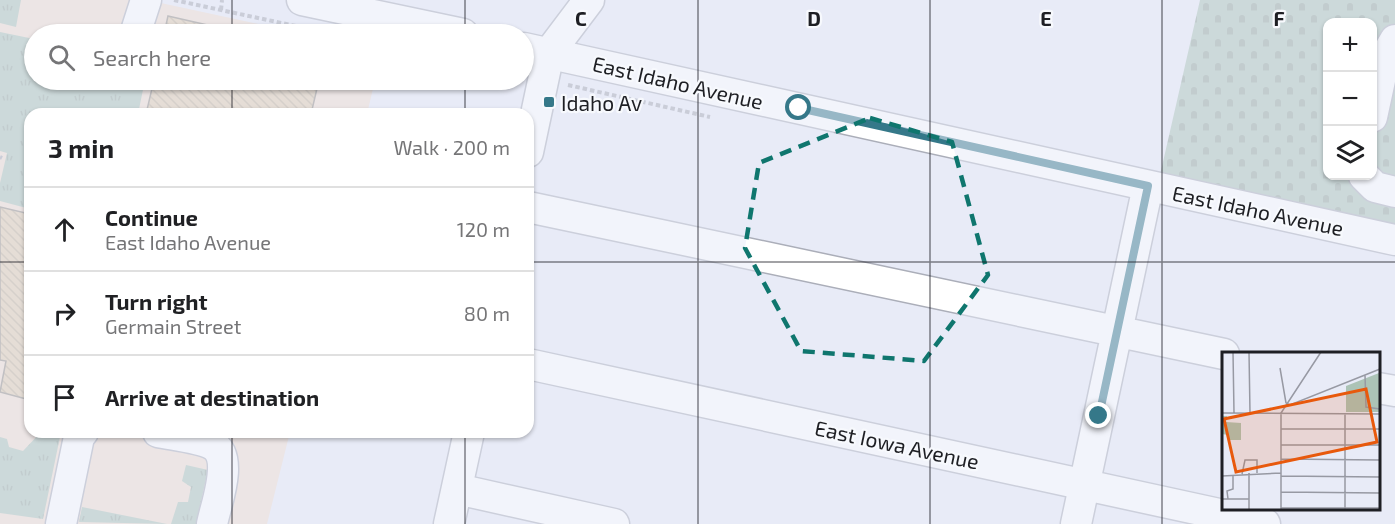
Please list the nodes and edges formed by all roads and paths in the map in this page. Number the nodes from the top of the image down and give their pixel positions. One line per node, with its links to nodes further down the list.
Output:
1 (146, 0): 7 (street)
2 (174, 0): 6 (path)
3 (222, 0): 6 (path)
4 (302, 0): 9 (street)
5 (589, 0): 11 (street)
6 (221, 10): 8 (path)
7 (138, 24)
8 (286, 24)
9 (416, 24)
10 (1395, 40): 14 (street)
11 (536, 50): 12 (street); 17 (street, East Idaho Avenue)
12 (534, 76)
13 (533, 90): 15 (street)
14 (1377, 92)
15 (531, 108)
16 (1368, 180): 18 (street)
17 (1148, 186): 20 (street, East Idaho Avenue); 21 (street)
18 (1395, 192)
19 (534, 208): 21 (street)
20 (1395, 240)
21 (1117, 331): 22 (street); 29 (street)
22 (1222, 354)
23 (534, 365): 29 (street, East Iowa Avenue)
24 (1380, 388): 25 (street)
25 (1395, 391)
26 (81, 438): 31 (street)
27 (185, 438): 32 (street)
28 (468, 438): 30 (street)
29 (1084, 485): 35 (street); 36 (street, East Iowa Avenue)
30 (457, 489): 33 (street); 34 (street)
31 (61, 524)
32 (212, 524)
33 (449, 524)
34 (614, 524)
35 (1076, 524)
36 (1265, 524)

